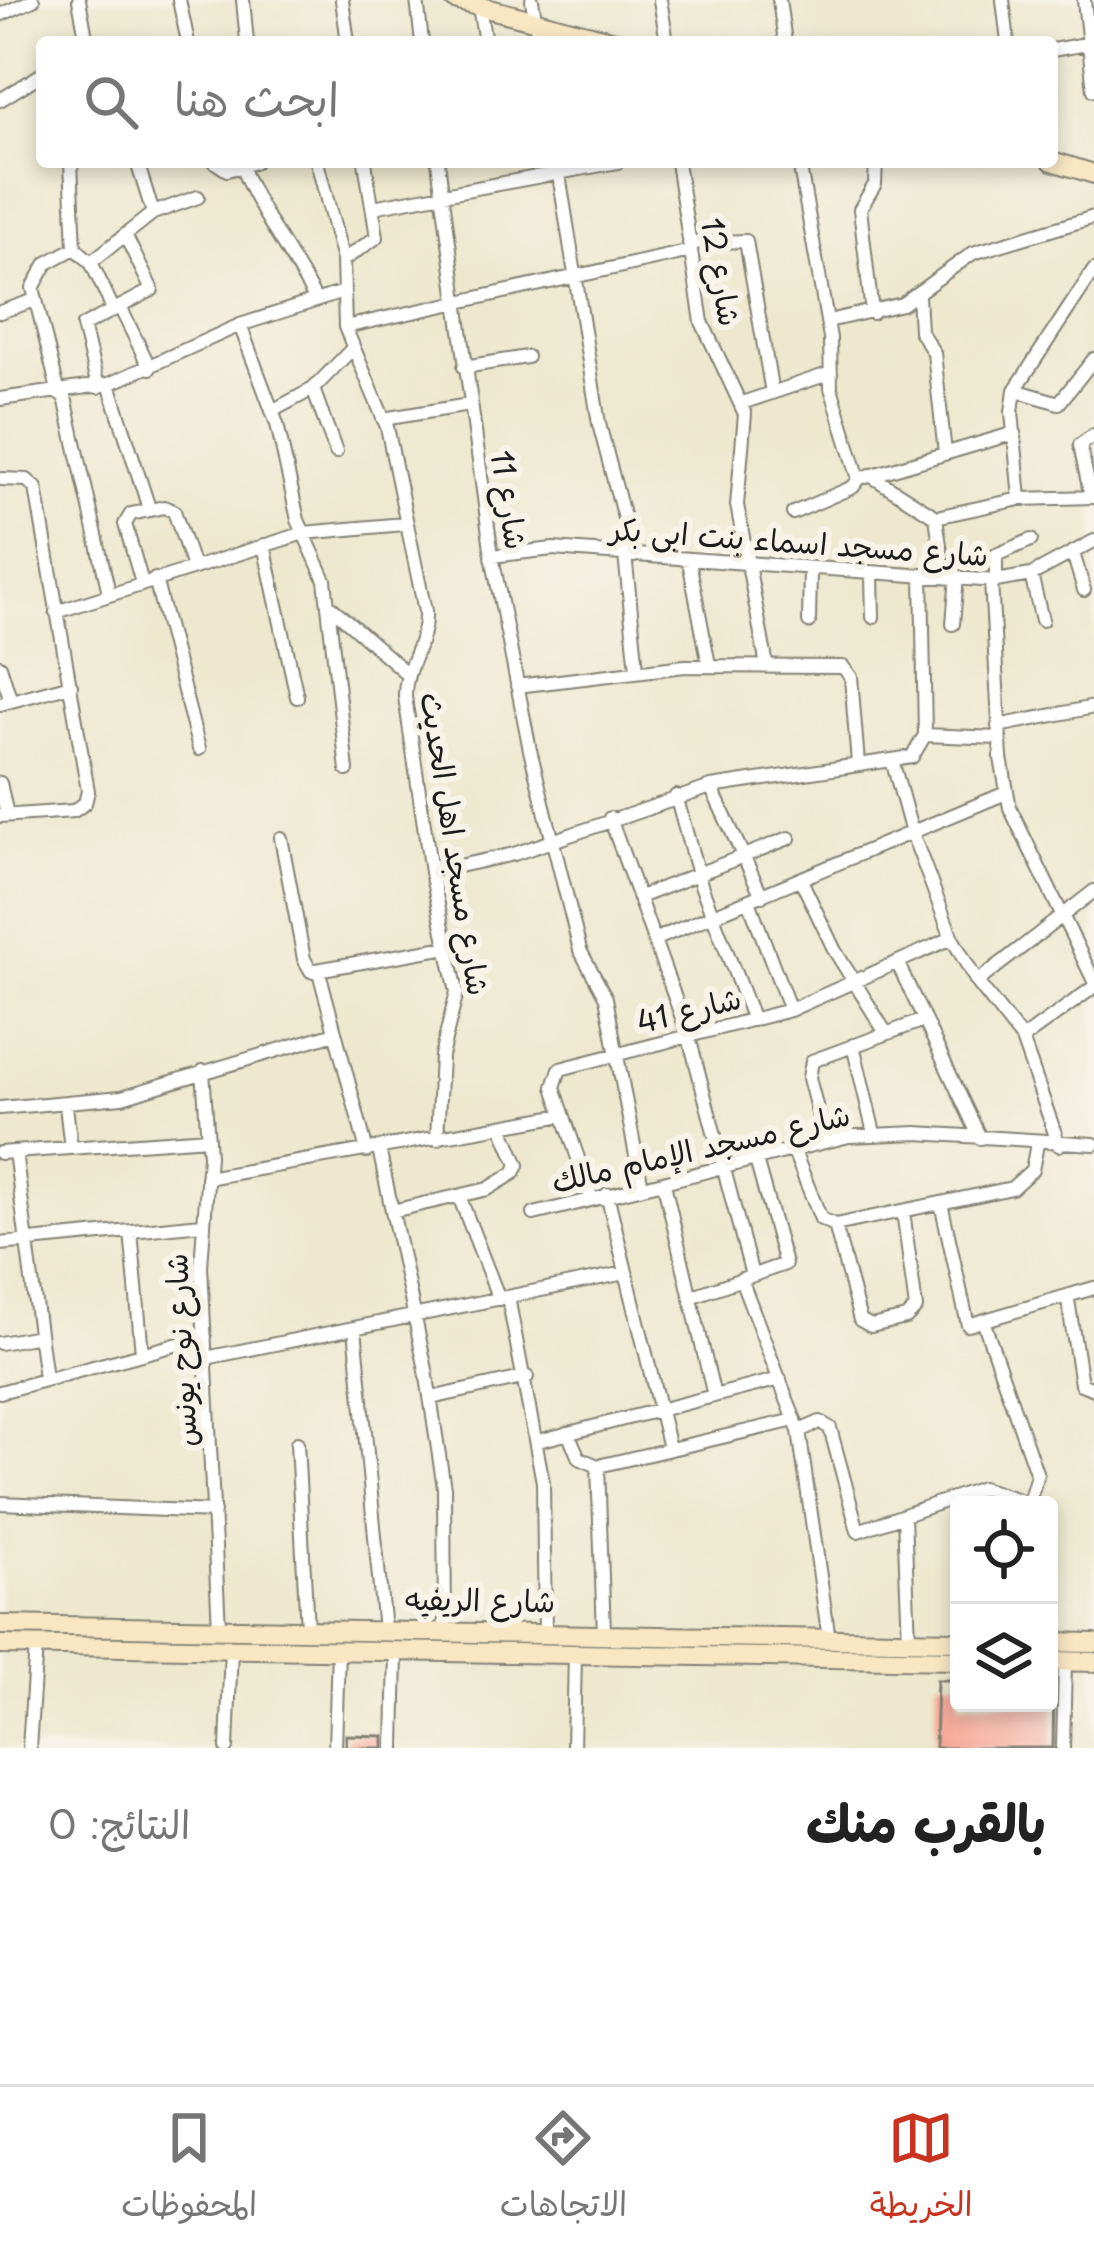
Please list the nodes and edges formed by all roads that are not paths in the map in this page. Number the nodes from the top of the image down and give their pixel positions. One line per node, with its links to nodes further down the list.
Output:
1 (33, 0): 14 (street)
2 (79, 0): 16 (street)
3 (179, 0): 17 (street)
4 (243, 0): 18 (street)
5 (342, 0): 19 (street)
6 (417, 0): 20 (street)
7 (455, 0): 13 (street)
8 (532, 0): 15 (street)
9 (661, 0): 24 (street)
10 (779, 0): 25 (street)
11 (1003, 0): 26 (street)
12 (1084, 0): 27 (street)
13 (479, 7): 15 (street); 21 (street)
14 (0, 15)
15 (536, 21): 22 (street); 23 (street)
16 (86, 36)
17 (187, 36)
18 (246, 36)
19 (347, 36)
20 (421, 36)
21 (484, 36)
22 (538, 36)
23 (595, 36)
24 (666, 36)
25 (784, 36)
26 (1007, 36)
27 (1091, 43): 28 (street); 30 (street)
28 (1058, 49)
29 (36, 78): 31 (street)
30 (1094, 90)
31 (0, 100)
32 (1058, 163): 44 (street)
33 (70, 168): 52 (street)
34 (138, 168): 48 (street)
35 (249, 168): 59 (street)
36 (319, 168): 53 (street)
37 (366, 168): 47 (street)
38 (439, 168): 45 (street, شارع 11)
39 (554, 168): 45 (street)
40 (558, 168): 56 (street)
41 (678, 168): 51 (street, شارع 12)
42 (800, 168): 65 (street)
43 (876, 168): 64 (street)
44 (1094, 173)
45 (442, 194): 47 (street); 61 (street, شارع 11)
46 (198, 197): 48 (street)
47 (373, 207): 53 (street)
48 (153, 213): 50 (street)
49 (1094, 217): 58 (street)
50 (126, 238): 54 (street); 62 (street)
51 (690, 247): 56 (street); 78 (street); 80 (street, شارع 12)
52 (75, 248): 54 (street); 60 (street)
53 (343, 260): 57 (street, شارع مسجد اهل الحديث)
54 (91, 262): 62 (street)
55 (1094, 270): 76 (street)
56 (575, 276): 61 (street); 102 (street)
57 (340, 293): 59 (street); 67 (street, شارع مسجد اهل الحديث)
58 (918, 296): 64 (street); 87 (street)
59 (315, 299): 66 (street)
60 (35, 300): 63 (street); 77 (street)
61 (456, 303): 67 (street); 71 (street, شارع 11)
62 (117, 308): 72 (street); 74 (street)
63 (0, 312)
64 (872, 313): 65 (street)
65 (828, 321): 73 (street)
66 (240, 325): 72 (street); 82 (street)
67 (345, 327): 68 (street, شارع مسجد اهل الحديث)
68 (352, 349): 75 (street); 83 (street, شارع مسجد اهل الحديث)
69 (527, 358): 71 (street)
70 (1094, 359): 76 (street)
71 (464, 367): 81 (street, شارع 11)
72 (150, 368): 74 (street)
73 (830, 374): 78 (street); 88 (street)
74 (103, 386): 77 (street); 92 (street)
75 (314, 389): 82 (street); 86 (street)
76 (1016, 390): 84 (street)
77 (61, 393): 79 (street); 114 (street)
78 (772, 393): 80 (street)
79 (0, 399)
80 (742, 403): 105 (street, شارع 12)
81 (469, 404): 83 (street); 101 (street, شارع 11)
82 (272, 412): 96 (street)
83 (383, 419): 95 (street, شارع مسجد اهل الحديث)
84 (1015, 433): 87 (street); 91 (street)
85 (1094, 435): 90 (street)
86 (336, 452)
87 (945, 453): 88 (street)
88 (864, 477): 93 (street); 94 (street)
89 (0, 479): 116 (street)
90 (1092, 497): 91 (street)
91 (1020, 500): 94 (street)
92 (148, 508): 104 (street); 111 (street)
93 (793, 513)
94 (936, 517): 108 (street)
95 (404, 524): 96 (street); 125 (street, شارع مسجد اهل الحديث)
96 (304, 533): 99 (street); 115 (street)
97 (1031, 540): 112 (street)
98 (1094, 541): 100 (street, شارع مسجد اسماء بنت ابى بكر)
99 (264, 545): 104 (street); 128 (street)
100 (1073, 553): 109 (street, شارع مسجد اسماء بنت ابى بكر); 113 (street)
101 (493, 556): 102 (street, شارع مسجد اسماء بنت ابى بكر); 127 (street, شارع 11)
102 (630, 556): 103 (street, شارع مسجد اسماء بنت ابى بكر); 124 (street)
103 (689, 561): 105 (street, شارع مسجد اسماء بنت ابى بكر); 121 (street)
104 (193, 567): 111 (street)
105 (749, 567): 106 (street, شارع مسجد اسماء بنت ابى بكر); 123 (street, شارع 12)
106 (810, 571): 110 (street, شارع مسجد اسماء بنت ابى بكر); 119 (street)
107 (922, 574): 108 (street, شارع مسجد اسماء بنت ابى بكر); 110 (street, شارع مسجد اسماء بنت ابى بكر); 132 (street)
108 (950, 575): 112 (street, شارع مسجد اسماء بنت ابى بكر); 120 (street)
109 (1031, 575): 112 (street, شارع مسجد اسماء بنت ابى بكر); 118 (street)
110 (872, 576): 117 (street)
111 (148, 581): 114 (street); 133 (street)
112 (994, 581): 131 (street)
113 (1084, 590)
114 (110, 593): 116 (street)
115 (330, 606): 125 (street); 136 (street)
116 (56, 612): 126 (street)
117 (874, 617)
118 (1042, 620)
119 (809, 622)
120 (952, 624)
121 (709, 665): 123 (street); 124 (street)
122 (0, 666): 129 (street)
123 (767, 666): 135 (street)
124 (637, 669): 127 (street)
125 (406, 673): 148 (street, شارع مسجد اهل الحديث)
126 (71, 685): 129 (street); 141 (street)
127 (517, 686): 146 (street, شارع 11)
128 (297, 697)
129 (6, 703)
130 (1094, 706): 131 (street)
131 (999, 732): 132 (street); 139 (street)
132 (926, 735): 134 (street)
133 (199, 749)
134 (892, 760): 135 (street); 143 (street)
135 (858, 764): 138 (street)
136 (347, 770)
137 (0, 784): 141 (street)
138 (711, 787): 140 (street); 147 (street)
139 (1006, 793): 143 (street); 155 (street)
140 (676, 796): 142 (street); 149 (street)
141 (3, 816)
142 (610, 818): 146 (street); 151 (street)
143 (912, 833): 150 (street); 156 (street)
144 (281, 838): 161 (street)
145 (789, 838): 147 (street)
146 (551, 842): 148 (street); 173 (street, شارع 11)
147 (743, 860): 149 (street); 153 (street)
148 (431, 872): 158 (street, شارع مسجد اهل الحديث)
149 (700, 877): 151 (street); 154 (street)
150 (801, 880): 153 (street); 164 (street)
151 (642, 896): 157 (street)
152 (1092, 897): 155 (street)
153 (756, 899): 154 (street); 165 (street)
154 (713, 916): 157 (street); 166 (street)
155 (1062, 916): 159 (street); 162 (street)
156 (952, 938): 160 (street, شارع 41); 162 (street)
157 (656, 940): 170 (street)
158 (447, 946): 161 (street); 182 (street, شارع مسجد اهل الحديث)
159 (1090, 963): 163 (street)
160 (898, 964): 164 (street, شارع 41); 167 (street)
161 (319, 972): 168 (street)
162 (976, 982): 171 (street)
163 (1094, 984): 171 (street)
164 (856, 985): 165 (street, شارع 41); 169 (street)
165 (790, 1010): 166 (street, شارع 41)
166 (753, 1020): 170 (street, شارع 41)
167 (924, 1020): 169 (street); 181 (street)
168 (335, 1034): 174 (street); 189 (street)
169 (886, 1034): 172 (street)
170 (689, 1036): 173 (street, شارع 41); 192 (street)
171 (1022, 1039): 186 (street)
172 (854, 1045): 179 (street); 183 (street)
173 (616, 1054): 177 (street, شارع 41); 195 (street, شارع 11)
174 (203, 1071): 175 (street); 180 (street, شارع نوح يونس)
175 (66, 1106): 176 (street); 187 (street)
176 (0, 1108)
177 (563, 1114): 178 (street); 198 (street, شارع 41)
178 (502, 1127): 182 (street); 197 (street)
179 (874, 1133): 181 (street, شارع مسجد الإمام مالك); 183 (street, شارع مسجد الإمام مالك)
180 (208, 1138): 187 (street); 193 (street, شارع نوح يونس)
181 (980, 1138): 184 (street, شارع مسجد الإمام مالك)
182 (437, 1139): 189 (street)
183 (825, 1140): 188 (street, شارع مسجد الإمام مالك)
184 (1037, 1144): 186 (street, شارع مسجد الإمام مالك); 199 (street)
185 (1094, 1144): 186 (street, شارع مسجد الإمام مالك)
186 (1059, 1145)
187 (71, 1148): 190 (street)
188 (793, 1149): 191 (street, شارع مسجد الإمام مالك); 204 (street)
189 (373, 1150): 193 (street); 200 (street)
190 (7, 1153): 206 (street)
191 (756, 1160): 192 (street, شارع مسجد الإمام مالك); 209 (street)
192 (722, 1169): 194 (street, شارع مسجد الإمام مالك); 209 (street)
193 (207, 1178): 203 (street, شارع نوح يونس)
194 (664, 1184): 195 (street, شارع مسجد الإمام مالك); 211 (street)
195 (642, 1187): 196 (street, شارع مسجد الإمام مالك)
196 (607, 1194): 198 (street, شارع مسجد الإمام مالك); 208 (street)
197 (459, 1196): 200 (street); 212 (street)
198 (591, 1198): 202 (street, شارع مسجد الإمام مالك)
199 (941, 1203): 201 (street); 215 (street)
200 (392, 1211): 214 (street)
201 (903, 1211): 204 (street); 204 (street)
202 (534, 1214)
203 (202, 1224): 205 (street); 218 (street, شارع نوح يونس)
204 (835, 1225)
205 (131, 1231): 206 (street); 220 (street)
206 (26, 1241): 207 (street); 217 (street)
207 (0, 1244)
208 (625, 1274): 212 (street); 229 (street)
209 (746, 1277): 211 (street); 224 (street)
210 (1094, 1288): 213 (street)
211 (693, 1296): 227 (street)
212 (504, 1298): 214 (street); 223 (street)
213 (1068, 1300): 215 (street); 225 (street)
214 (415, 1316): 216 (street); 228 (street)
215 (984, 1323): 238 (street)
216 (355, 1328): 221 (street); 246 (street)
217 (39, 1336): 219 (street); 222 (street)
218 (205, 1337): 220 (street); 221 (street, شارع نوح يونس)
219 (0, 1343)
220 (142, 1353): 222 (street)
221 (206, 1358): 241 (street, شارع نوح يونس)
222 (45, 1378): 226 (street)
223 (526, 1378): 228 (street); 232 (street)
224 (780, 1379): 227 (street); 230 (street)
225 (1094, 1389)
226 (0, 1392)
227 (714, 1396): 229 (street)
228 (431, 1398): 247 (street)
229 (660, 1410): 231 (street); 234 (street)
230 (797, 1426): 234 (street); 242 (street); 255 (street)
231 (568, 1433): 232 (street); 235 (street)
232 (538, 1441): 248 (street)
233 (298, 1443): 245 (street)
234 (669, 1448): 235 (street)
235 (598, 1466): 249 (street)
236 (960, 1496): 237 (street)
237 (1005, 1496)
238 (1030, 1496)
239 (950, 1500): 242 (street)
240 (0, 1503): 241 (street)
241 (214, 1512): 244 (street, شارع نوح يونس)
242 (904, 1517): 250 (street)
243 (0, 1625): 244 (street, شارع الريفيه)
244 (219, 1628): 245 (street, شارع الريفيه)
245 (307, 1629): 246 (street, شارع الريفيه)
246 (384, 1630): 247 (street, شارع الريفيه)
247 (445, 1630): 248 (street, شارع الريفيه)
248 (544, 1632): 249 (street, شارع الريفيه)
249 (604, 1634): 255 (street, شارع الريفيه)
250 (909, 1640): 251 (street, شارع الريفيه); 255 (street, شارع الريفيه)
251 (950, 1641)
252 (1058, 1642): 253 (street)
253 (1094, 1642)
254 (0, 1645): 256 (street, شارع الريفيه)
255 (839, 1645): 260 (street, شارع الريفيه); 261 (street, شارع الريفيه)
256 (36, 1646): 257 (street, شارع الريفيه); 265 (street)
257 (231, 1648): 258 (street, شارع الريفيه); 266 (street)
258 (338, 1649): 259 (street, شارع الريفيه); 267 (street)
259 (396, 1651): 260 (street, شارع الريفيه); 268 (street)
260 (575, 1654): 269 (street)
261 (950, 1659)
262 (1058, 1661): 263 (street)
263 (1094, 1662)
264 (1058, 1676): 270 (street)
265 (28, 1748)
266 (227, 1748)
267 (334, 1748)
268 (394, 1748)
269 (573, 1748)
270 (1063, 1748)

